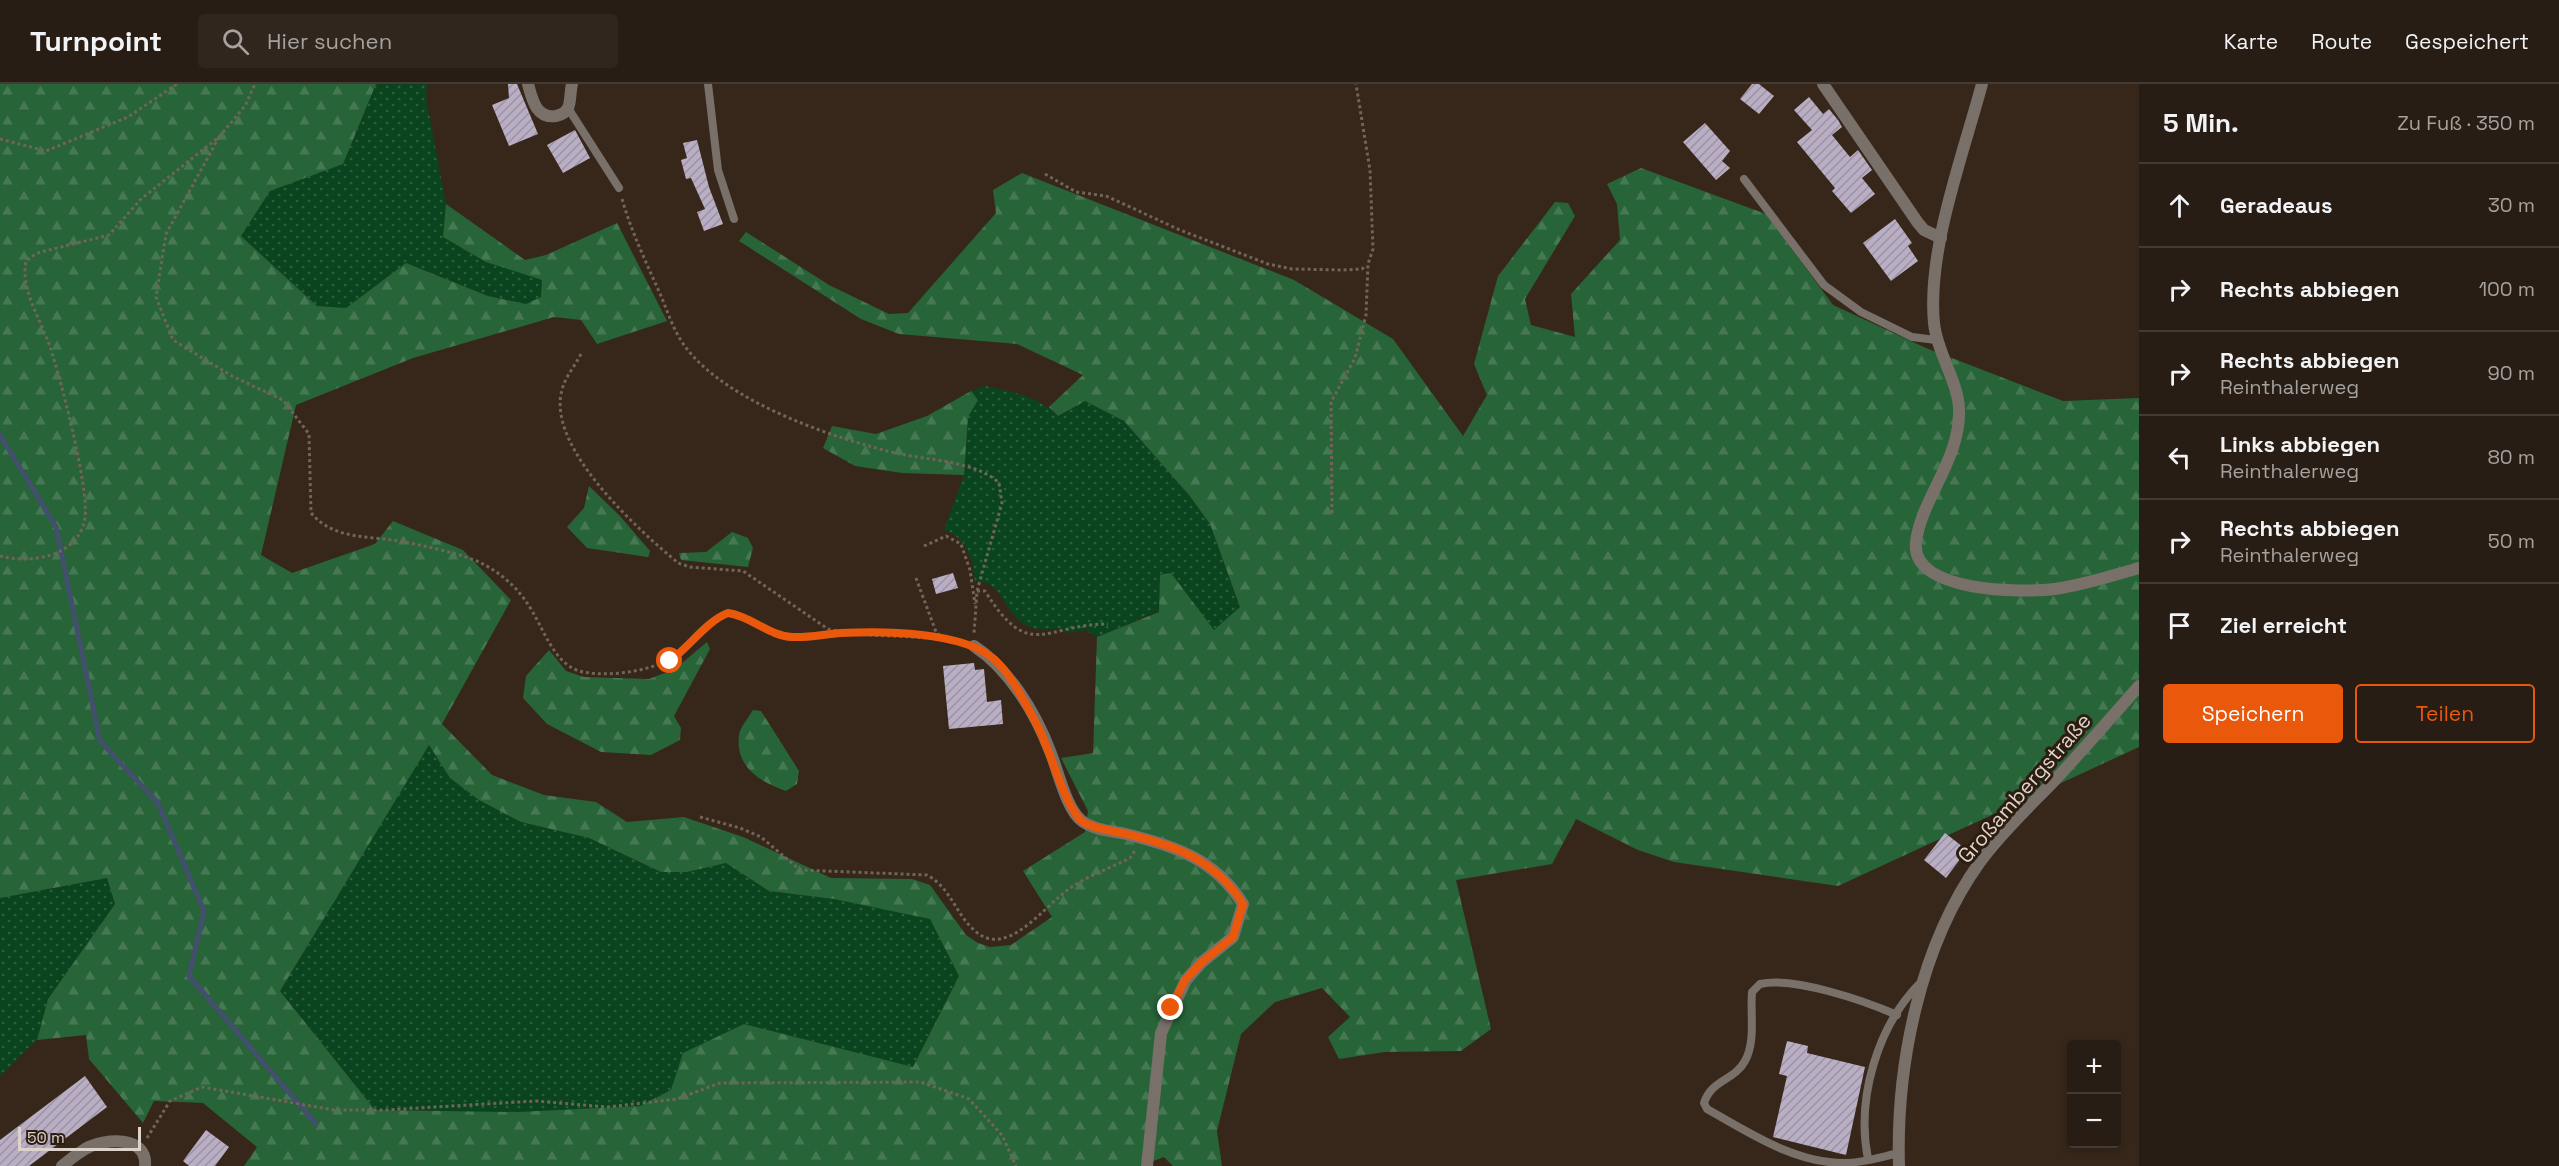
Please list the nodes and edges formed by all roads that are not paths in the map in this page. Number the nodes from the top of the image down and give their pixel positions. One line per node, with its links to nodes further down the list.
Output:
1 (528, 84): 6 (street)
2 (572, 84): 6 (street)
3 (708, 84): 9 (lane)
4 (1823, 84): 10 (street)
5 (1982, 84): 10 (street)
6 (568, 108): 8 (lane)
7 (1744, 178): 11 (lane)
8 (619, 188)
9 (734, 219)
10 (1941, 238): 11 (street)
11 (1936, 340): 12 (street)
12 (2139, 568)
13 (974, 646): 21 (street)
14 (2139, 686): 15 (street, Großambergstraße)
15 (1923, 981): 16 (lane); 18 (street, Großambergstraße)
16 (1896, 1015): 17 (lane); 17 (lane)
17 (1868, 1159): 18 (lane)
18 (1899, 1160)
19 (62, 1166): 20 (street)
20 (146, 1166)
21 (1147, 1166)

